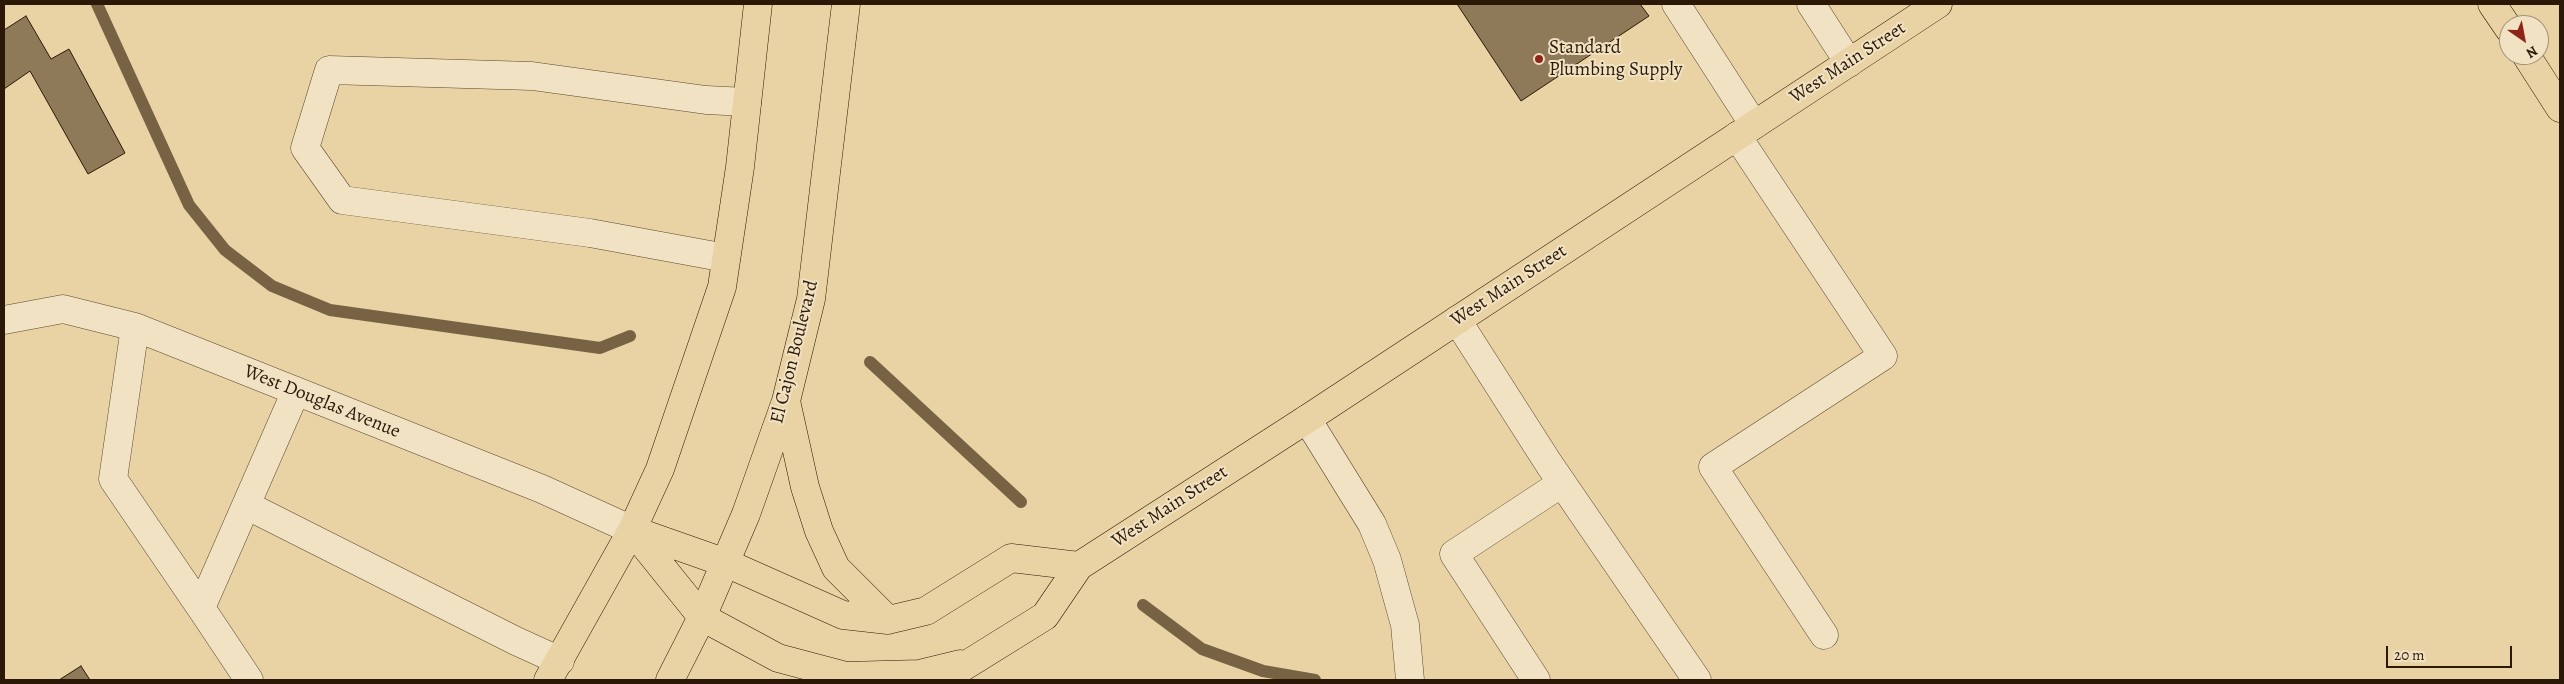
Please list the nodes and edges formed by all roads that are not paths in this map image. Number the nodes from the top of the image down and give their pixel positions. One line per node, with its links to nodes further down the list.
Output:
1 (758, 4): 10 (main road)
2 (846, 4): 18 (main road, El Cajon Boulevard)
3 (1676, 4): 12 (street)
4 (1811, 4): 8 (street)
5 (1938, 4): 8 (main road, West Main Street)
6 (2492, 4): 7 (main road)
7 (2499, 15)
8 (1849, 63): 12 (main road, West Main Street)
9 (2532, 65): 11 (main road)
10 (747, 102): 13 (main road); 13 (street)
11 (2560, 108)
12 (1746, 130): 15 (main road, West Main Street); 28 (street)
13 (726, 258): 22 (main road)
14 (4, 320): 16 (street, West Douglas Avenue)
15 (1457, 320): 19 (main road, West Main Street); 20 (street)
16 (135, 328): 17 (street, West Douglas Avenue); 25 (street)
17 (296, 391): 21 (street); 22 (street, West Douglas Avenue)
18 (786, 400): 23 (main road, El Cajon Boulevard); 27 (main road)
19 (1307, 419): 24 (main road, West Main Street); 34 (street)
20 (1562, 482): 35 (street); 36 (street)
21 (246, 505): 25 (street); 30 (street)
22 (632, 530): 23 (main road, West Douglas Avenue); 26 (main road, West Douglas Avenue); 30 (main road)
23 (726, 563): 26 (main road, El Cajon Boulevard); 27 (main road)
24 (1079, 566): 27 (main road); 29 (main road, West Main Street)
25 (201, 608): 31 (street)
26 (702, 617): 29 (main road, West Douglas Avenue); 32 (main road, El Cajon Boulevard)
27 (888, 620)
28 (1824, 635)
29 (976, 660): 33 (main road, West Main Street)
30 (554, 670)
31 (249, 680)
32 (670, 680)
33 (942, 680)
34 (1410, 680)
35 (1536, 680)
36 (1697, 680)

